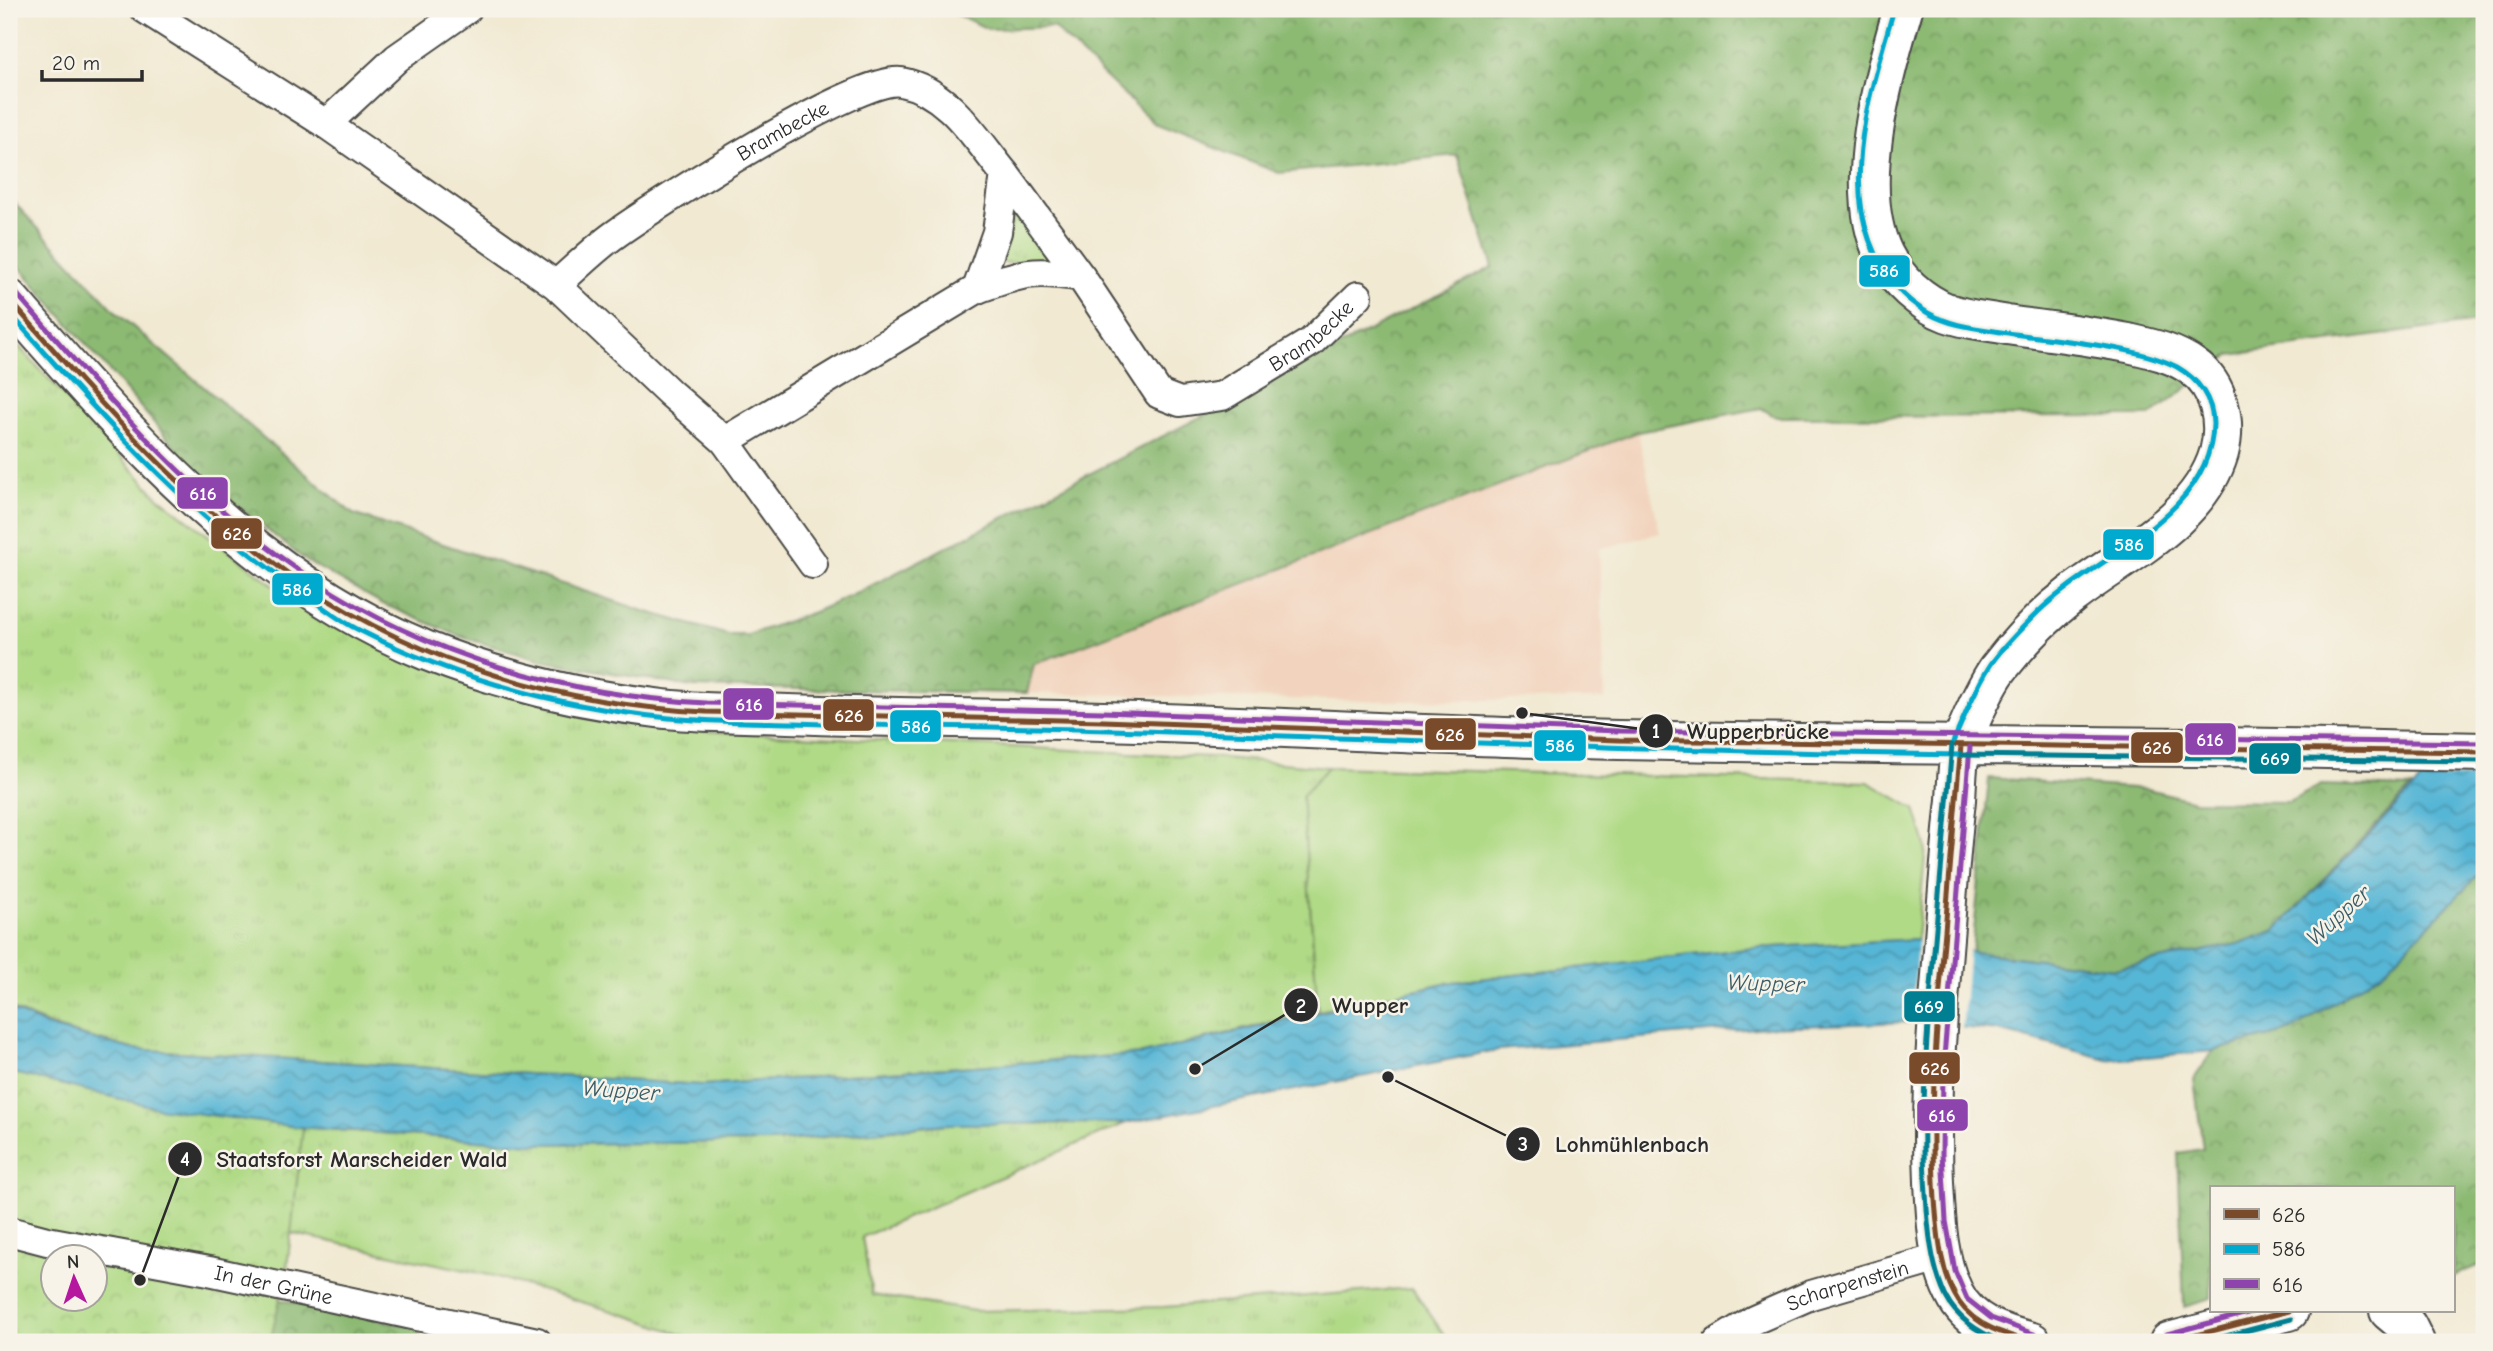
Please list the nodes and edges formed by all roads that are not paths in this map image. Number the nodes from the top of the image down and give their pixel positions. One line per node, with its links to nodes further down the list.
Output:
1 (145, 9): 4 (street)
2 (467, 9): 4 (street)
3 (1903, 9): 13 (main road)
4 (326, 124): 7 (street)
5 (1005, 174): 6 (street, Brambecke); 7 (street, Brambecke); 8 (street)
6 (1081, 277): 8 (street); 9 (street, Brambecke)
7 (556, 285): 11 (street)
8 (977, 289): 11 (street)
9 (1358, 296)
10 (9, 299): 13 (main road)
11 (725, 441): 12 (street)
12 (813, 564)
13 (1961, 746): 14 (main road); 16 (main road)
14 (2484, 752)
15 (9, 1231): 19 (street, In der Grüne)
16 (1942, 1257): 20 (street, Scharpenstein); 21 (main road)
17 (2285, 1312): 22 (main road)
18 (2390, 1312): 23 (main road)
19 (537, 1342)
20 (1718, 1342)
21 (2032, 1342)
22 (2169, 1342)
23 (2415, 1342)

